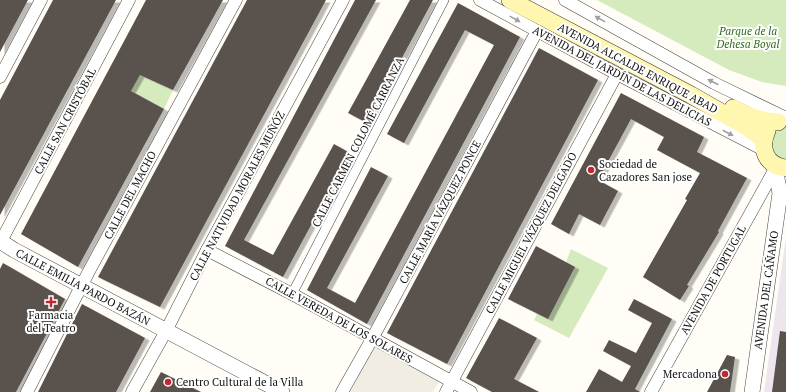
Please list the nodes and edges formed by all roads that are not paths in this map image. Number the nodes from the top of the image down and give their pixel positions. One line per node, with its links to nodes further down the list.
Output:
1 (41, 0): 12 (street)
2 (129, 0): 16 (street, CALLE SAN CRISTÓBAL)
3 (236, 0): 18 (street, CALLE DEL MACHO)
4 (343, 0): 17 (street, CALLE NATIVIDAD MORALES MUÑÓZ)
5 (444, 0): 19 (street, CALLE CARMEN COLOMÉ CARRANZA)
6 (480, 0): 10 (street, AVENIDA DEL JARDÍN DE LAS DELICIAS, one-way to 10)
7 (510, 0): 14 (main road, AVENIDA ALCALDE ENRIQUE ABAD)
8 (529, 0): 13 (main road, AVENIDA ALCALDE ENRIQUE ABAD)
9 (565, 0): 13 (street, AVENIDA ALCALDE ENRIQUE ABAD, one-way to 9)
10 (537, 31): 11 (street, AVENIDA DEL JARDÍN DE LAS DELICIAS); 21 (street, CALLE MARÍA VÁZQUEZ PONCE)
11 (617, 74): 14 (street, AVENIDA DEL JARDÍN DE LAS DELICIAS, one-way to 14); 22 (street, CALLE MIGUEL VÁZQUEZ DELGADO)
12 (0, 78)
13 (783, 120): 14 (main road)
14 (764, 145): 15 (main road, AVENIDA ALCALDE ENRIQUE ABAD)
15 (781, 168): 28 (street, AVENIDA DE PORTUGAL); 29 (street, AVENIDA DEL CÁÑAMO)
16 (0, 242): 18 (street, CALLE EMILIA PARDO BAZÁN)
17 (207, 250): 19 (street, CALLE VEREDA DE LOS SOLARES); 20 (street, CALLE NATIVIDAD MORALES MUÑÓZ)
18 (82, 285): 20 (street, CALLE EMILIA PARDO BAZÁN); 23 (street, CALLE DEL MACHO)
19 (292, 294): 21 (street, CALLE VEREDA DE LOS SOLARES)
20 (166, 331): 24 (street, CALLE NATIVIDAD MORALES MUÑÓZ); 25 (street, CALLE EMILIA PARDO BAZÁN)
21 (372, 338): 22 (street, CALLE VEREDA DE LOS SOLARES); 26 (street, CALLE MARÍA VÁZQUEZ PONCE)
22 (449, 387): 27 (street, CALLE VEREDA DE LOS SOLARES)
23 (27, 392)
24 (132, 392)
25 (282, 392)
26 (342, 392)
27 (471, 392)
28 (651, 392)
29 (752, 392)

